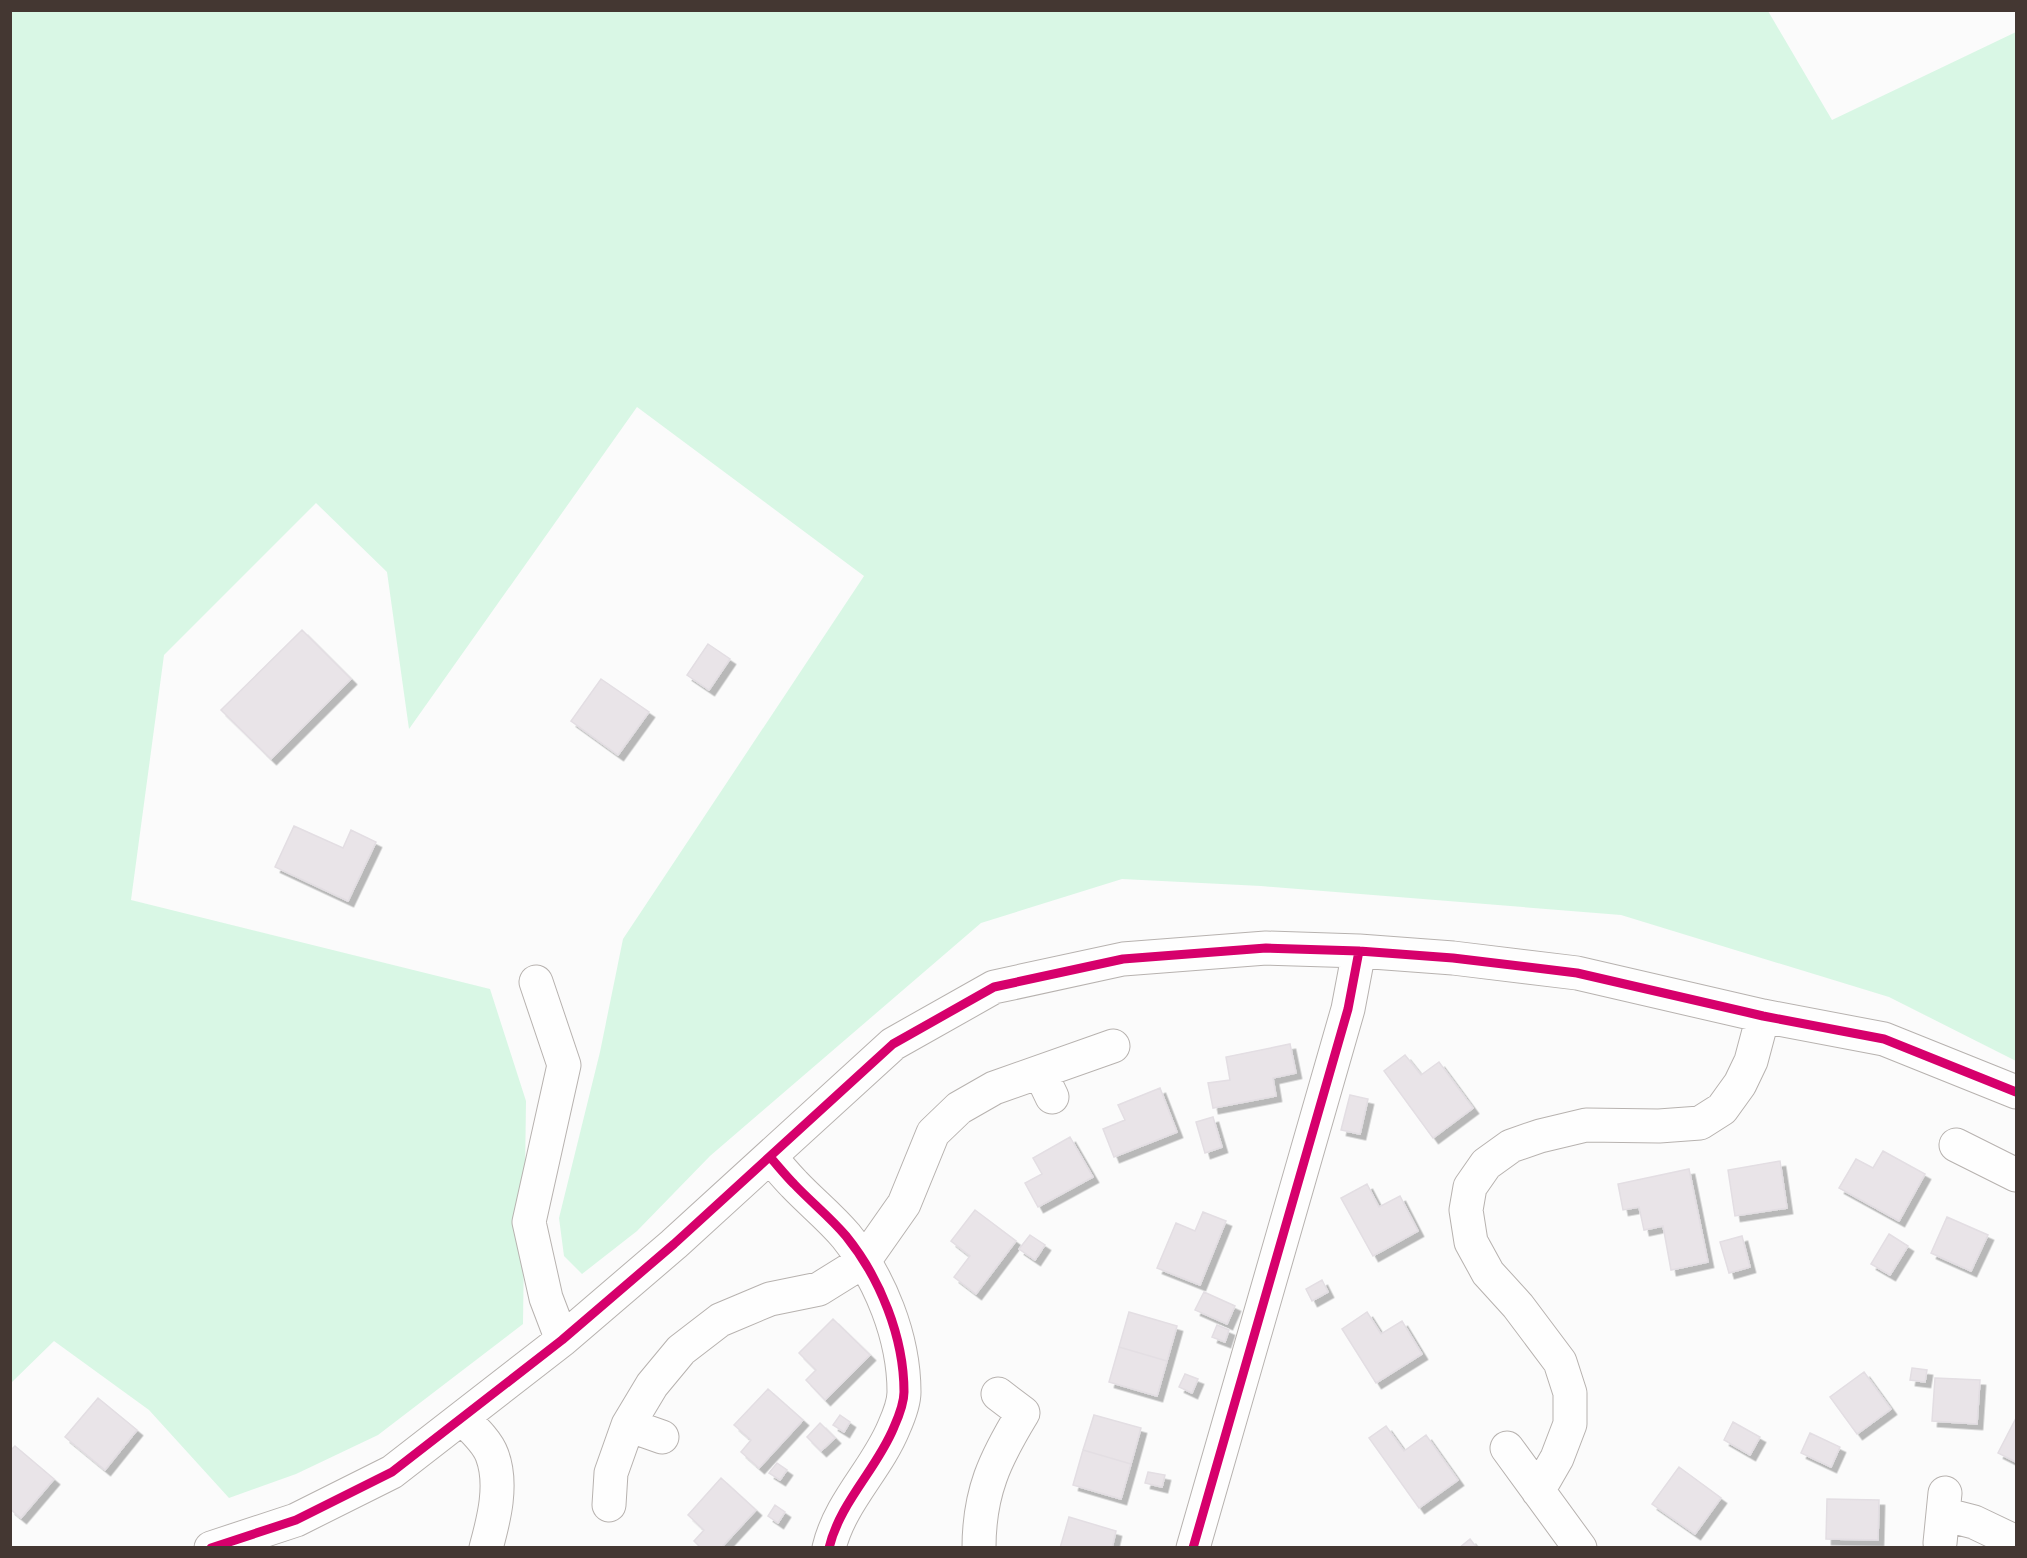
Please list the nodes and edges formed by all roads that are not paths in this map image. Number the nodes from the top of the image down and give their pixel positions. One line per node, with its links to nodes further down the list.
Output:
1 (1359, 951): 3 (street); 7 (street); 24 (street)
2 (536, 982): 10 (street)
3 (1763, 1016): 5 (street); 16 (street)
4 (1113, 1046): 9 (street)
5 (2016, 1092)
6 (1956, 1145): 8 (street)
7 (770, 1157): 9 (street); 10 (street)
8 (2016, 1175)
9 (864, 1261): 13 (street); 22 (street)
10 (562, 1340): 12 (street)
11 (998, 1394): 23 (street)
12 (462, 1418): 20 (street); 21 (street)
13 (628, 1425): 14 (street); 17 (street)
14 (662, 1437)
15 (1507, 1449): 16 (street)
16 (1538, 1491): 25 (street)
17 (609, 1505)
18 (1942, 1517): 19 (street)
19 (2016, 1542)
20 (211, 1548)
21 (486, 1548)
22 (829, 1548)
23 (979, 1548)
24 (1193, 1548)
25 (1580, 1548)

